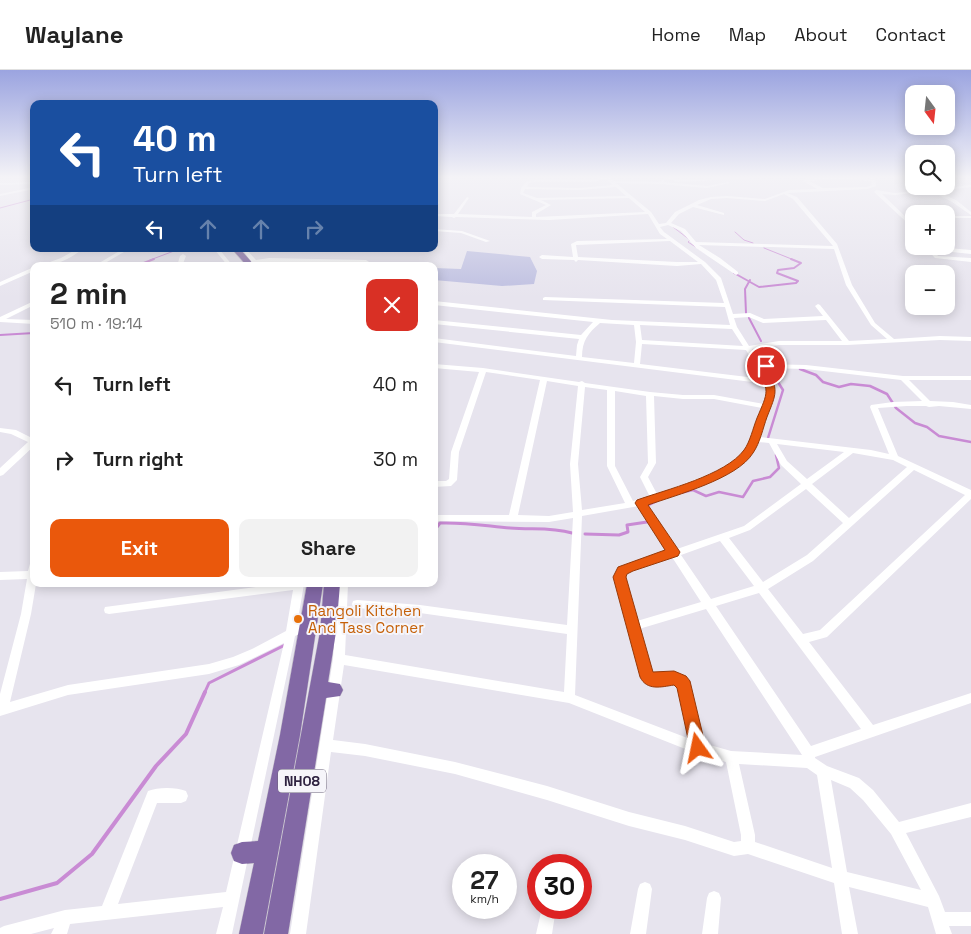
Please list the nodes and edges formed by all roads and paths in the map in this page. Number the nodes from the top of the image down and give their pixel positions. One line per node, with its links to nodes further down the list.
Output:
1 (467, 217): 6 (street)
2 (566, 217): 6 (street)
3 (651, 217): 8 (street)
4 (673, 217): 7 (street)
5 (812, 217): 13 (street)
6 (534, 219)
7 (668, 224): 8 (street); 12 (street)
8 (658, 226): 10 (street)
9 (438, 230): 11 (street)
10 (671, 240): 24 (street); 32 (street)
11 (488, 241)
12 (695, 243): 13 (street); 34 (street)
13 (836, 248): 54 (street)
14 (955, 250): 20 (street)
15 (75, 252): 26 (street)
16 (121, 252): 27 (street)
17 (219, 252): 29 (street)
18 (230, 252): 30 (main road)
19 (239, 252): 31 (main road)
20 (971, 252)
21 (935, 255): 25 (street)
22 (183, 256): 28 (street)
23 (542, 257): 24 (street)
24 (576, 260): 32 (street)
25 (971, 260)
26 (54, 262)
27 (104, 262)
28 (181, 262)
29 (227, 262)
30 (246, 262)
31 (247, 262)
32 (701, 263): 40 (street)
33 (30, 271): 35 (street)
34 (736, 273)
35 (0, 284)
36 (546, 299): 37 (street)
37 (564, 299): 40 (street); 42 (street)
38 (438, 303): 42 (street)
39 (30, 305): 46 (street)
40 (728, 305): 43 (street)
41 (818, 306): 44 (street)
42 (568, 316): 45 (street)
43 (730, 316): 44 (street); 50 (street)
44 (828, 318): 56 (street)
45 (599, 320): 49 (street); 51 (street)
46 (1, 321): 47 (street)
47 (30, 322)
48 (438, 322): 51 (street)
49 (637, 323): 50 (street); 55 (street)
50 (734, 327): 57 (street)
51 (581, 337): 58 (street)
52 (971, 339): 54 (street)
53 (438, 340): 58 (street)
54 (892, 340): 56 (street)
55 (639, 342): 57 (street); 59 (street)
56 (847, 343): 57 (street)
57 (746, 348): 61 (street)
58 (579, 357): 59 (street)
59 (637, 365): 66 (street)
60 (438, 366): 62 (street)
61 (758, 366): 64 (street); 66 (street)
62 (483, 370): 63 (street); 82 (street)
63 (544, 378): 67 (street); 89 (street)
64 (903, 378): 65 (street); 70 (street)
65 (971, 378)
66 (770, 382): 71 (street)
67 (582, 383): 68 (street); 87 (street)
68 (610, 388): 69 (street); 86 (street)
69 (650, 394): 71 (street); 85 (street)
70 (929, 405): 72 (street); 79 (street)
71 (767, 407): 74 (street)
72 (971, 407)
73 (0, 430): 75 (street)
74 (755, 439): 76 (street); 85 (street)
75 (30, 440)
76 (772, 442): 78 (street); 83 (street)
77 (30, 446): 81 (street)
78 (851, 451): 79 (street); 83 (street)
79 (895, 458): 80 (street)
80 (914, 466): 84 (street); 90 (street)
81 (1, 471)
82 (438, 484)
83 (806, 485): 90 (street); 91 (street)
84 (971, 494): 107 (street)
85 (655, 498): 86 (street)
86 (636, 504): 87 (street); 92 (street)
87 (578, 515): 89 (street); 106 (street)
88 (438, 518): 89 (street)
89 (513, 519)
90 (848, 523): 100 (street)
91 (722, 536): 92 (street); 100 (street)
92 (673, 552): 102 (street); 104 (street)
93 (30, 571): 94 (street)
94 (0, 576)
95 (30, 587): 112 (street)
96 (282, 587): 103 (street)
97 (305, 587): 105 (main road, NH08)
98 (331, 587): 105 (main road, NH08)
99 (341, 587): 105 (street)
100 (762, 588): 102 (street); 107 (street)
101 (357, 604): 106 (street)
102 (708, 604): 104 (street); 117 (street)
103 (109, 610)
104 (632, 627): 115 (street)
105 (317, 629): 108 (street); 109 (main road, NH08); 112 (street); 123 (main road, NH08); 124 (street)
106 (573, 630): 110 (street)
107 (801, 639): 113 (street)
108 (339, 659): 109 (street); 110 (street)
109 (326, 690): 114 (street); 139 (main road, NH08)
110 (569, 698): 115 (street)
111 (971, 698): 113 (street)
112 (1, 709)
113 (870, 731): 117 (street)
114 (326, 745): 122 (street); 140 (street)
115 (698, 748): 116 (street)
116 (731, 757): 117 (street); 122 (street)
117 (809, 758): 118 (street)
118 (823, 771): 121 (street); 125 (street)
119 (181, 796): 130 (street)
120 (971, 810): 121 (street)
121 (896, 829): 129 (street)
122 (748, 847): 125 (street)
123 (268, 851): 124 (main road); 138 (main road, NH08)
124 (242, 853): 128 (street)
125 (841, 878): 129 (street); 144 (street)
126 (645, 889): 142 (street)
127 (714, 898): 143 (street)
128 (232, 899): 130 (street); 137 (street)
129 (934, 901): 133 (street)
130 (107, 912): 131 (street)
131 (65, 917): 135 (street); 136 (street)
132 (547, 919): 141 (street)
133 (940, 919): 134 (street); 145 (street)
134 (971, 919)
135 (4, 934)
136 (59, 934)
137 (224, 934)
138 (251, 934)
139 (276, 934)
140 (298, 934)
141 (544, 934)
142 (638, 934)
143 (710, 934)
144 (850, 934)
145 (944, 934)

